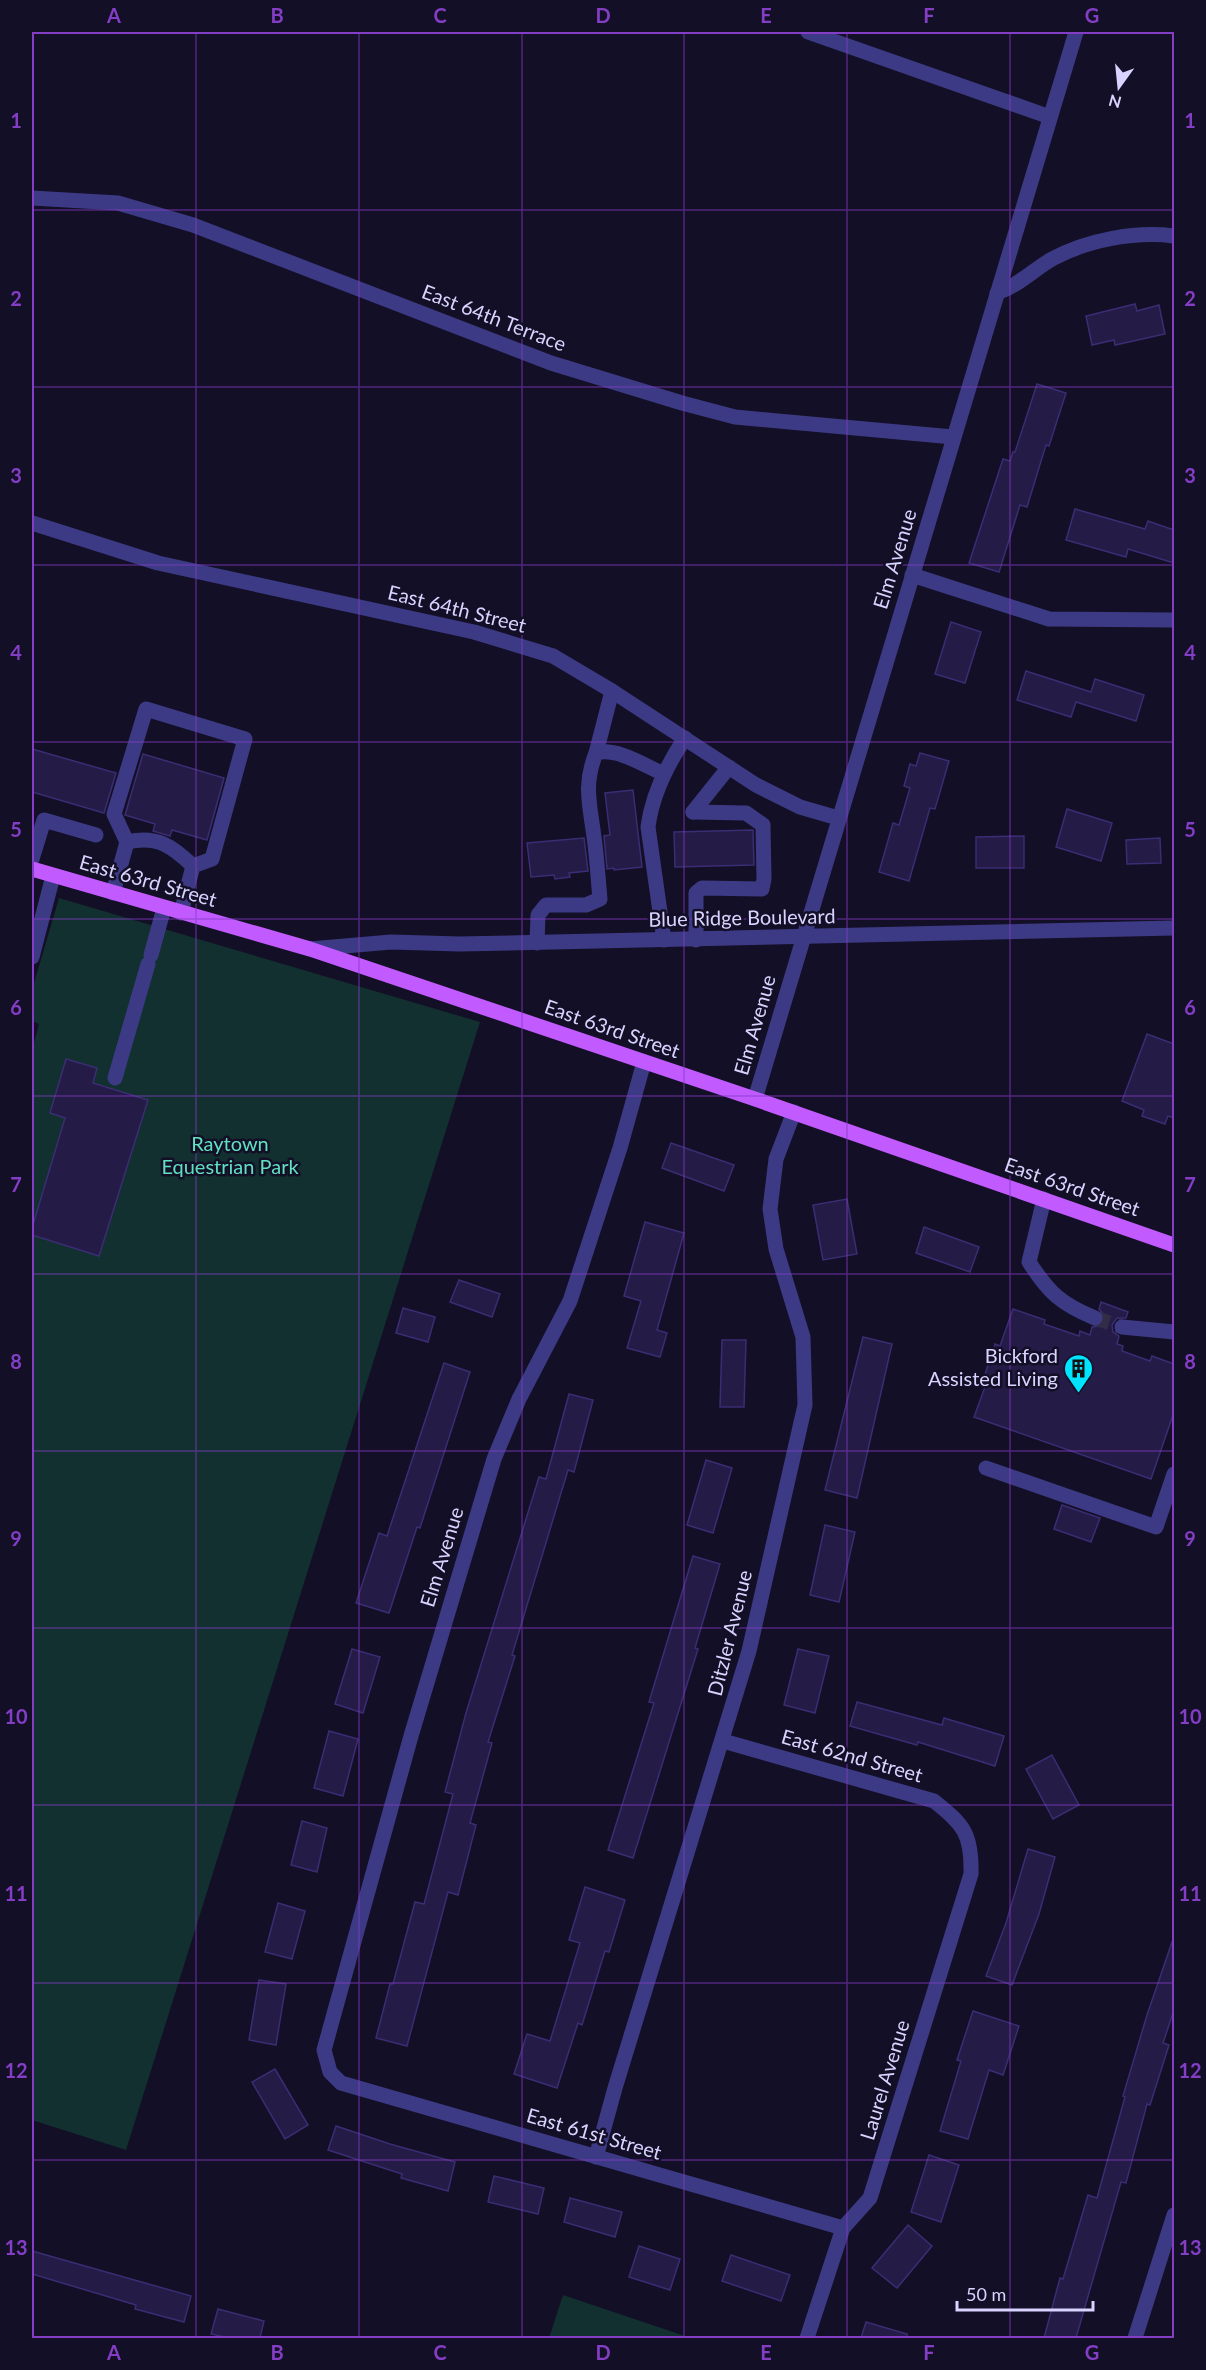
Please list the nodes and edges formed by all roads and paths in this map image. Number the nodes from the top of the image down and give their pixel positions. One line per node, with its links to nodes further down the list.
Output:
1 (808, 32): 3 (street)
2 (1076, 32): 3 (street, Elm Avenue)
3 (1050, 117): 6 (street, Elm Avenue)
4 (32, 198): 7 (street, East 64th Terrace)
5 (1174, 236): 6 (street)
6 (997, 293): 7 (street, Elm Avenue)
7 (953, 437): 9 (street, Elm Avenue)
8 (32, 523): 11 (street, East 64th Street)
9 (912, 575): 10 (street); 17 (street, Elm Avenue)
10 (1174, 620)
11 (612, 691): 12 (street, East 64th Street); 13 (street)
12 (684, 738): 14 (street, East 64th Street); 15 (street)
13 (596, 753): 15 (street); 31 (street)
14 (729, 767): 17 (street, East 64th Street); 30 (street)
15 (664, 774): 29 (street)
16 (38, 818): 18 (street); 20 (street)
17 (838, 819): 28 (street, Elm Avenue)
18 (96, 835)
19 (127, 842): 21 (street); 21 (street); 24 (street)
20 (32, 859)
21 (193, 866): 26 (street)
22 (32, 869): 23 (main road, East 63rd Street)
23 (53, 876): 24 (main road, East 63rd Street); 33 (street)
24 (113, 893): 25 (main road, East 63rd Street)
25 (164, 908): 26 (main road, East 63rd Street); 35 (street)
26 (181, 913): 32 (main road, East 63rd Street)
27 (1174, 928): 28 (street, Blue Ridge Boulevard)
28 (802, 938): 30 (street, Blue Ridge Boulevard); 36 (street, Elm Avenue)
29 (664, 940): 30 (street, Blue Ridge Boulevard); 31 (street, Blue Ridge Boulevard)
30 (696, 940)
31 (537, 943): 32 (street, Blue Ridge Boulevard)
32 (310, 949): 34 (main road, East 63rd Street)
33 (32, 957)
34 (644, 1062): 36 (main road, East 63rd Street); 47 (street, Elm Avenue)
35 (114, 1078)
36 (755, 1099): 37 (main road, East 63rd Street)
37 (794, 1112): 38 (main road, East 63rd Street); 45 (street, Ditzler Avenue)
38 (1044, 1199): 39 (main road, East 63rd Street); 40 (street)
39 (1174, 1245)
40 (1095, 1318)
41 (1122, 1328): 42 (street)
42 (1174, 1332)
43 (986, 1468): 44 (street)
44 (1174, 1474)
45 (723, 1741): 46 (street, East 62nd Street); 48 (street, Ditzler Avenue)
46 (961, 1826): 50 (street, Laurel Avenue)
47 (335, 2076): 48 (street, East 61st Street)
48 (596, 2157): 50 (street, East 61st Street)
49 (1174, 2215): 52 (street)
50 (843, 2228): 51 (street, Laurel Avenue)
51 (807, 2338)
52 (1135, 2338)

